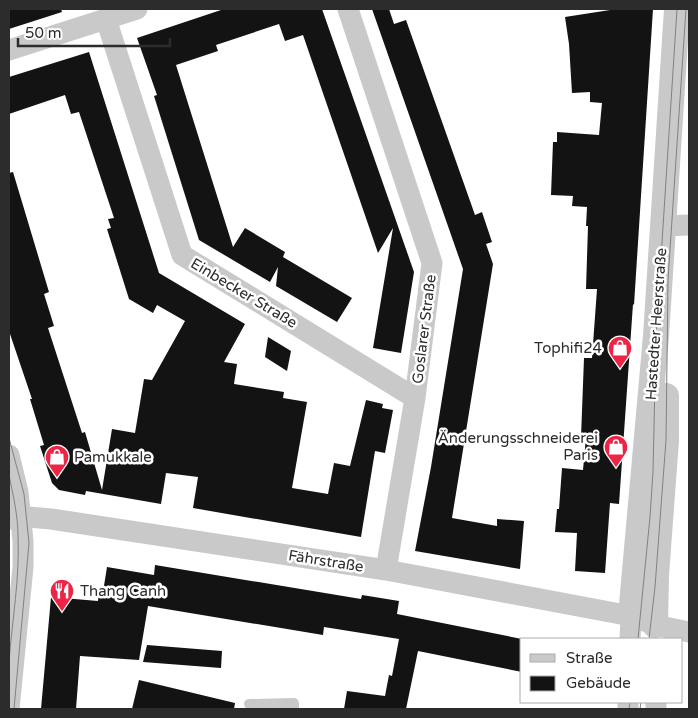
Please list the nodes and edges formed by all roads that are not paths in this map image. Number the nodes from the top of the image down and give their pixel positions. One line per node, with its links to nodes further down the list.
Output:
1 (137, 9): 4 (street)
2 (348, 9): 8 (street, Goslarer Straße)
3 (677, 9): 7 (street, Hastedter Heerstraße)
4 (106, 19): 5 (street); 8 (street, Einbecker Straße)
5 (9, 50)
6 (689, 88): 7 (street, Hastedter Heerstraße)
7 (675, 226): 12 (street, Hastedter Heerstraße)
8 (415, 398): 11 (street, Goslarer Straße)
9 (9, 455): 10 (street)
10 (15, 518): 11 (street, Fährstraße); 15 (street)
11 (386, 570): 12 (street, Fährstraße)
12 (643, 628): 13 (street, Fährstraße)
13 (689, 632)
14 (249, 704): 16 (lane)
15 (9, 709)
16 (294, 709)

